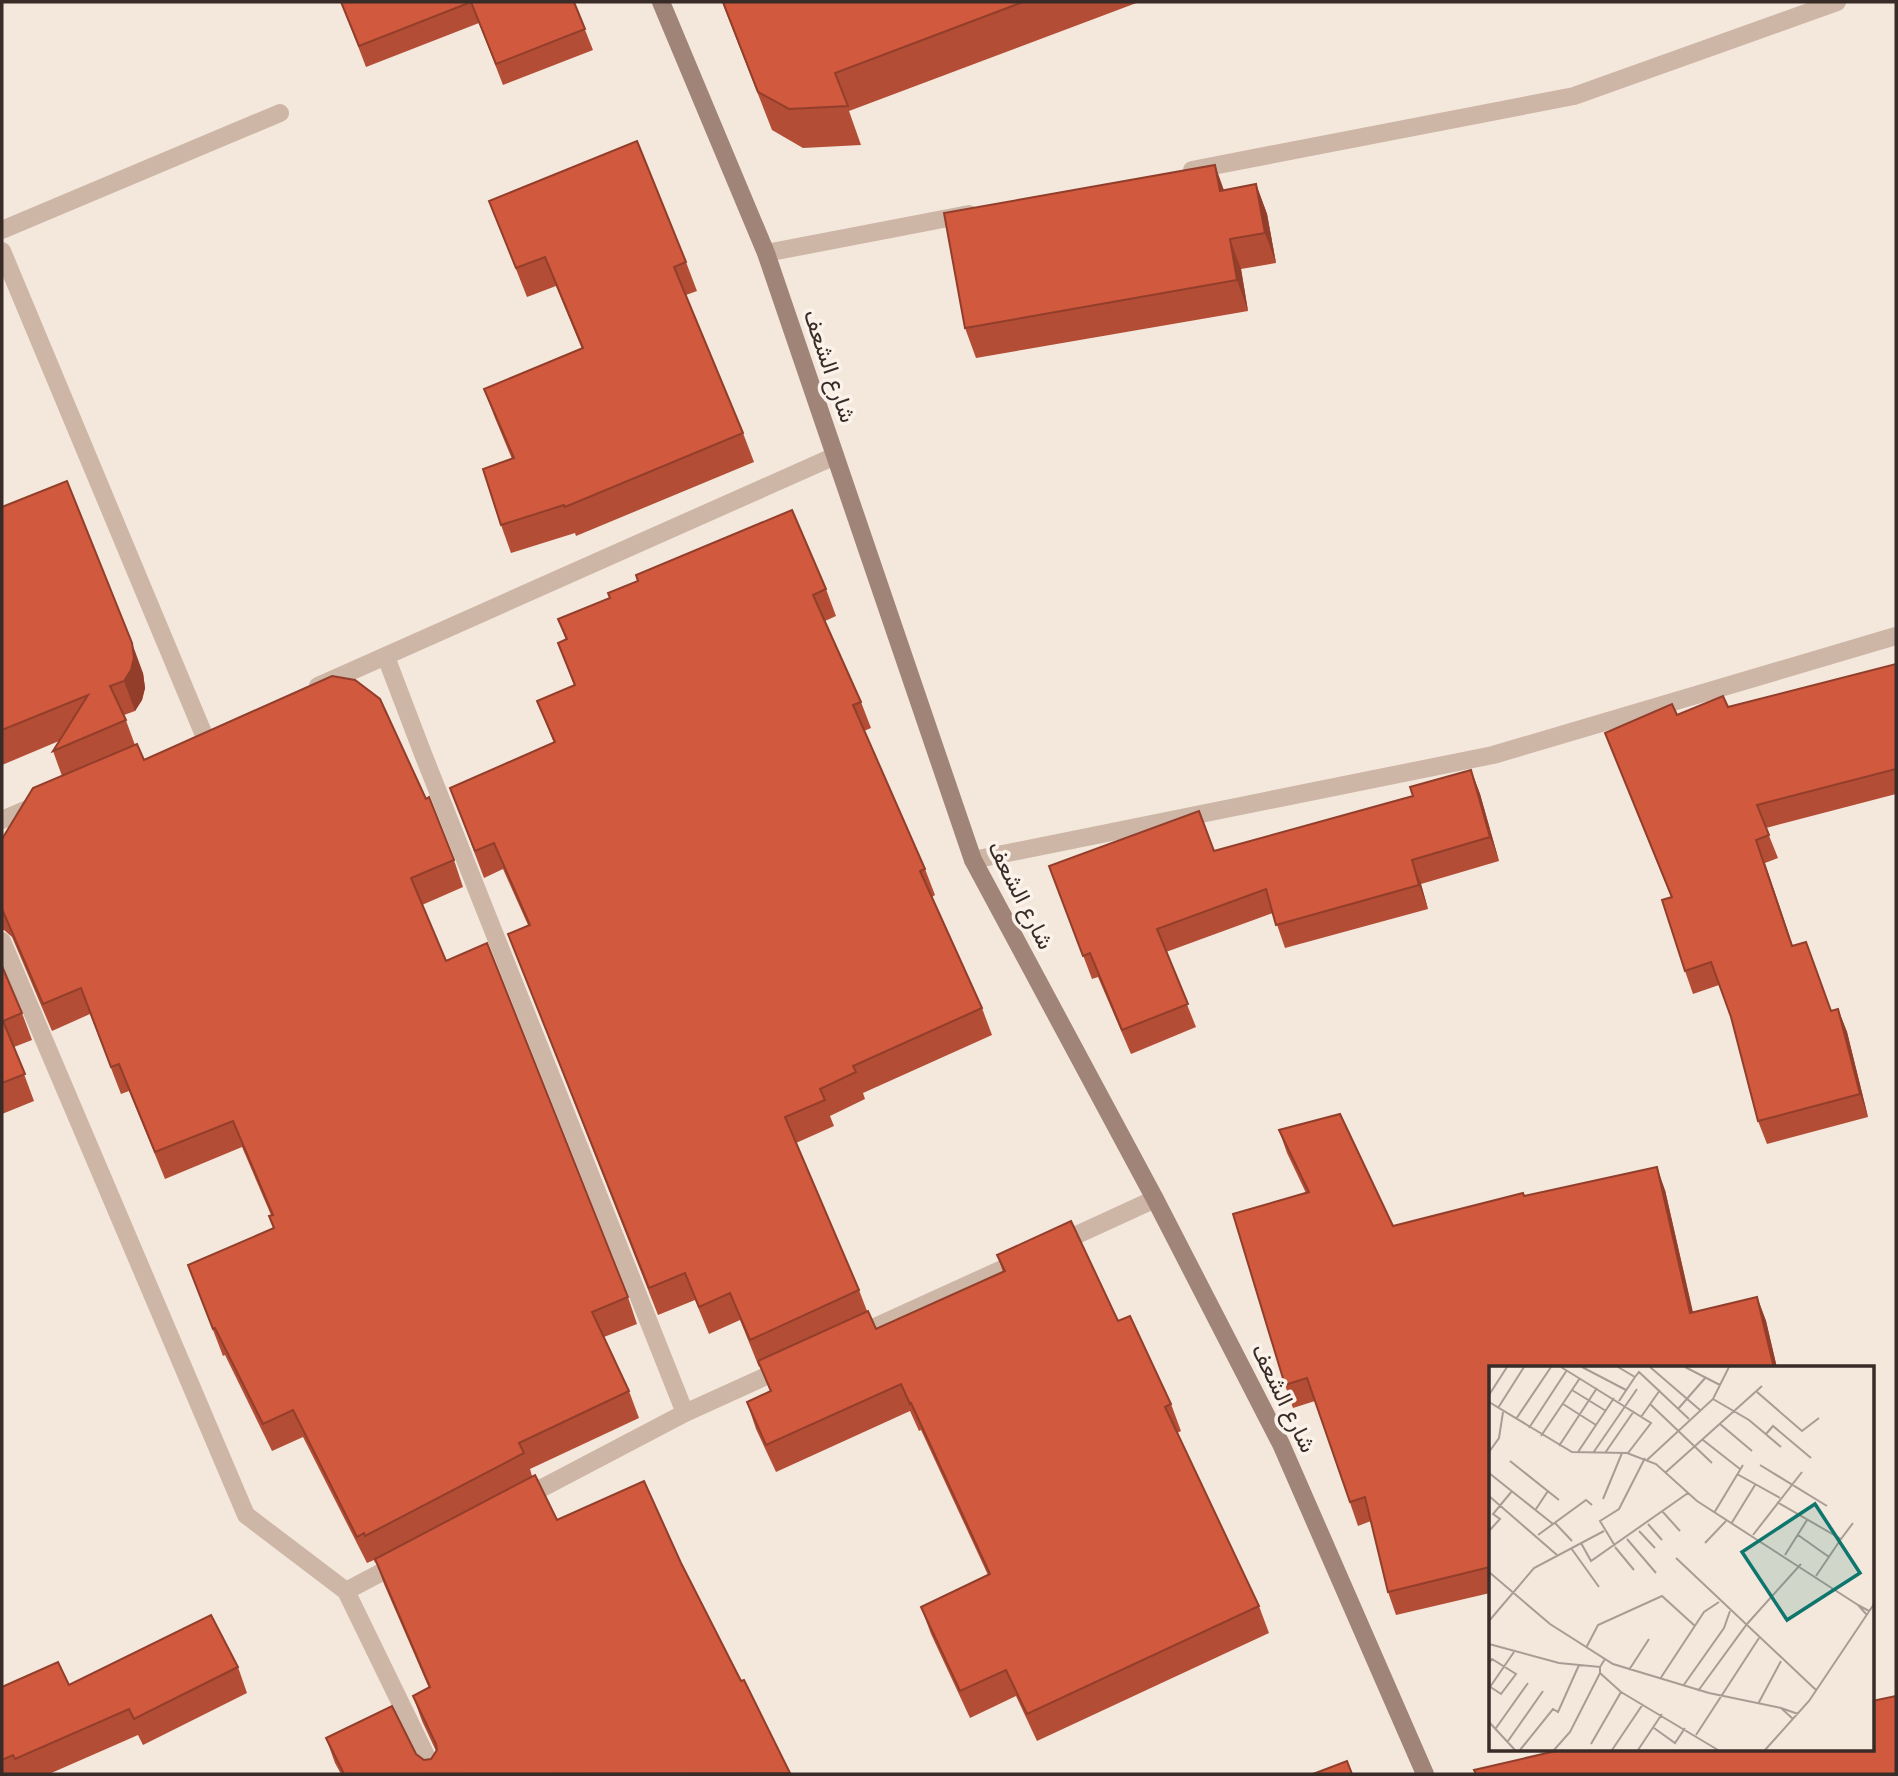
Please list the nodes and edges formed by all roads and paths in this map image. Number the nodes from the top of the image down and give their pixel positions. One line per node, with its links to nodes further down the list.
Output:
1 (661, 2): 8 (street, شارع الشعف)
2 (1837, 2): 4 (street)
3 (280, 113): 6 (street)
4 (1174, 173)
5 (984, 211): 8 (street)
6 (2, 230)
7 (2, 251): 13 (street)
8 (766, 253): 9 (street, شارع الشعف)
9 (835, 456): 11 (street); 16 (street, شارع الشعف)
10 (1896, 636): 16 (street)
11 (386, 657): 12 (street); 21 (street)
12 (301, 693)
13 (204, 735)
14 (52, 799): 15 (street)
15 (2, 820)
16 (973, 860): 18 (street, شارع الشعف)
17 (2, 942): 24 (street)
18 (1155, 1199): 19 (street); 26 (street, شارع الشعف)
19 (837, 1344)
20 (799, 1361): 21 (street)
21 (685, 1413): 22 (street)
22 (503, 1508)
23 (418, 1553): 24 (street)
24 (346, 1591): 25 (street)
25 (435, 1774)
26 (1425, 1774)

